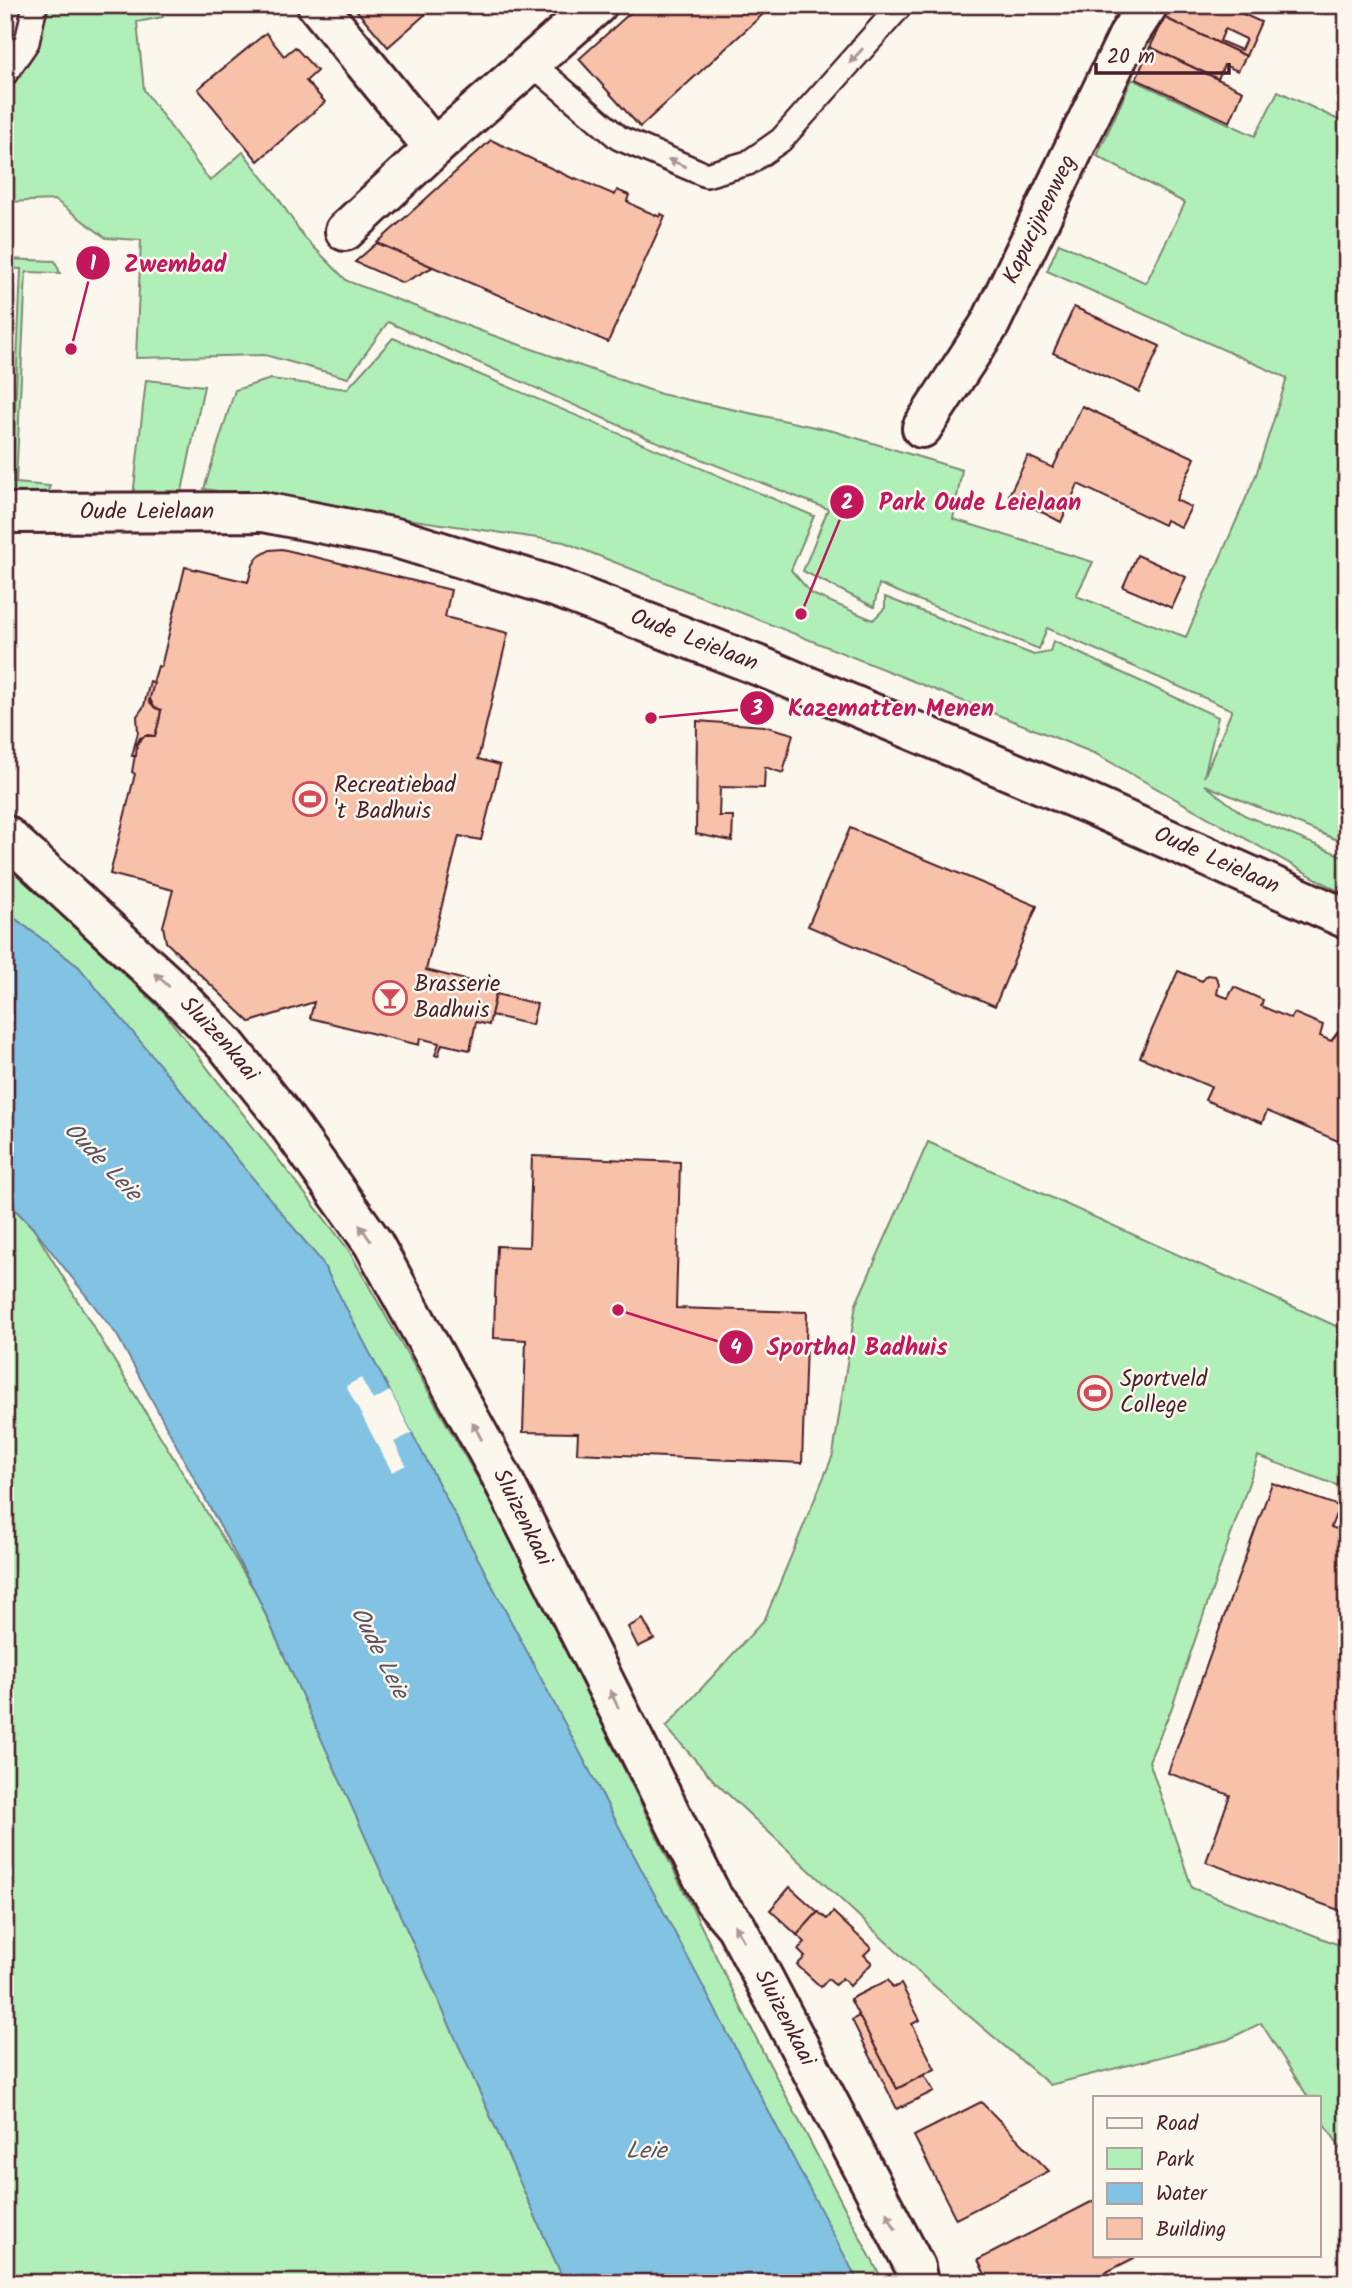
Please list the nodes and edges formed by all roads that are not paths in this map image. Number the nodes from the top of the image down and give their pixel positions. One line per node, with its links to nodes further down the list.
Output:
1 (35, 5): 7 (lane)
2 (317, 5): 8 (street)
3 (597, 5): 6 (street)
4 (901, 5): 6 (lane, one-way to 6)
5 (1148, 5): 10 (street, Kapucijnenweg)
6 (531, 64): 8 (street)
7 (5, 74)
8 (434, 148): 9 (street)
9 (345, 231)
10 (922, 428)
11 (5, 513): 13 (street, Oude Leielaan)
12 (5, 835): 14 (street, Sluizenkaai, one-way to 12)
13 (1347, 919)
14 (918, 2283)

